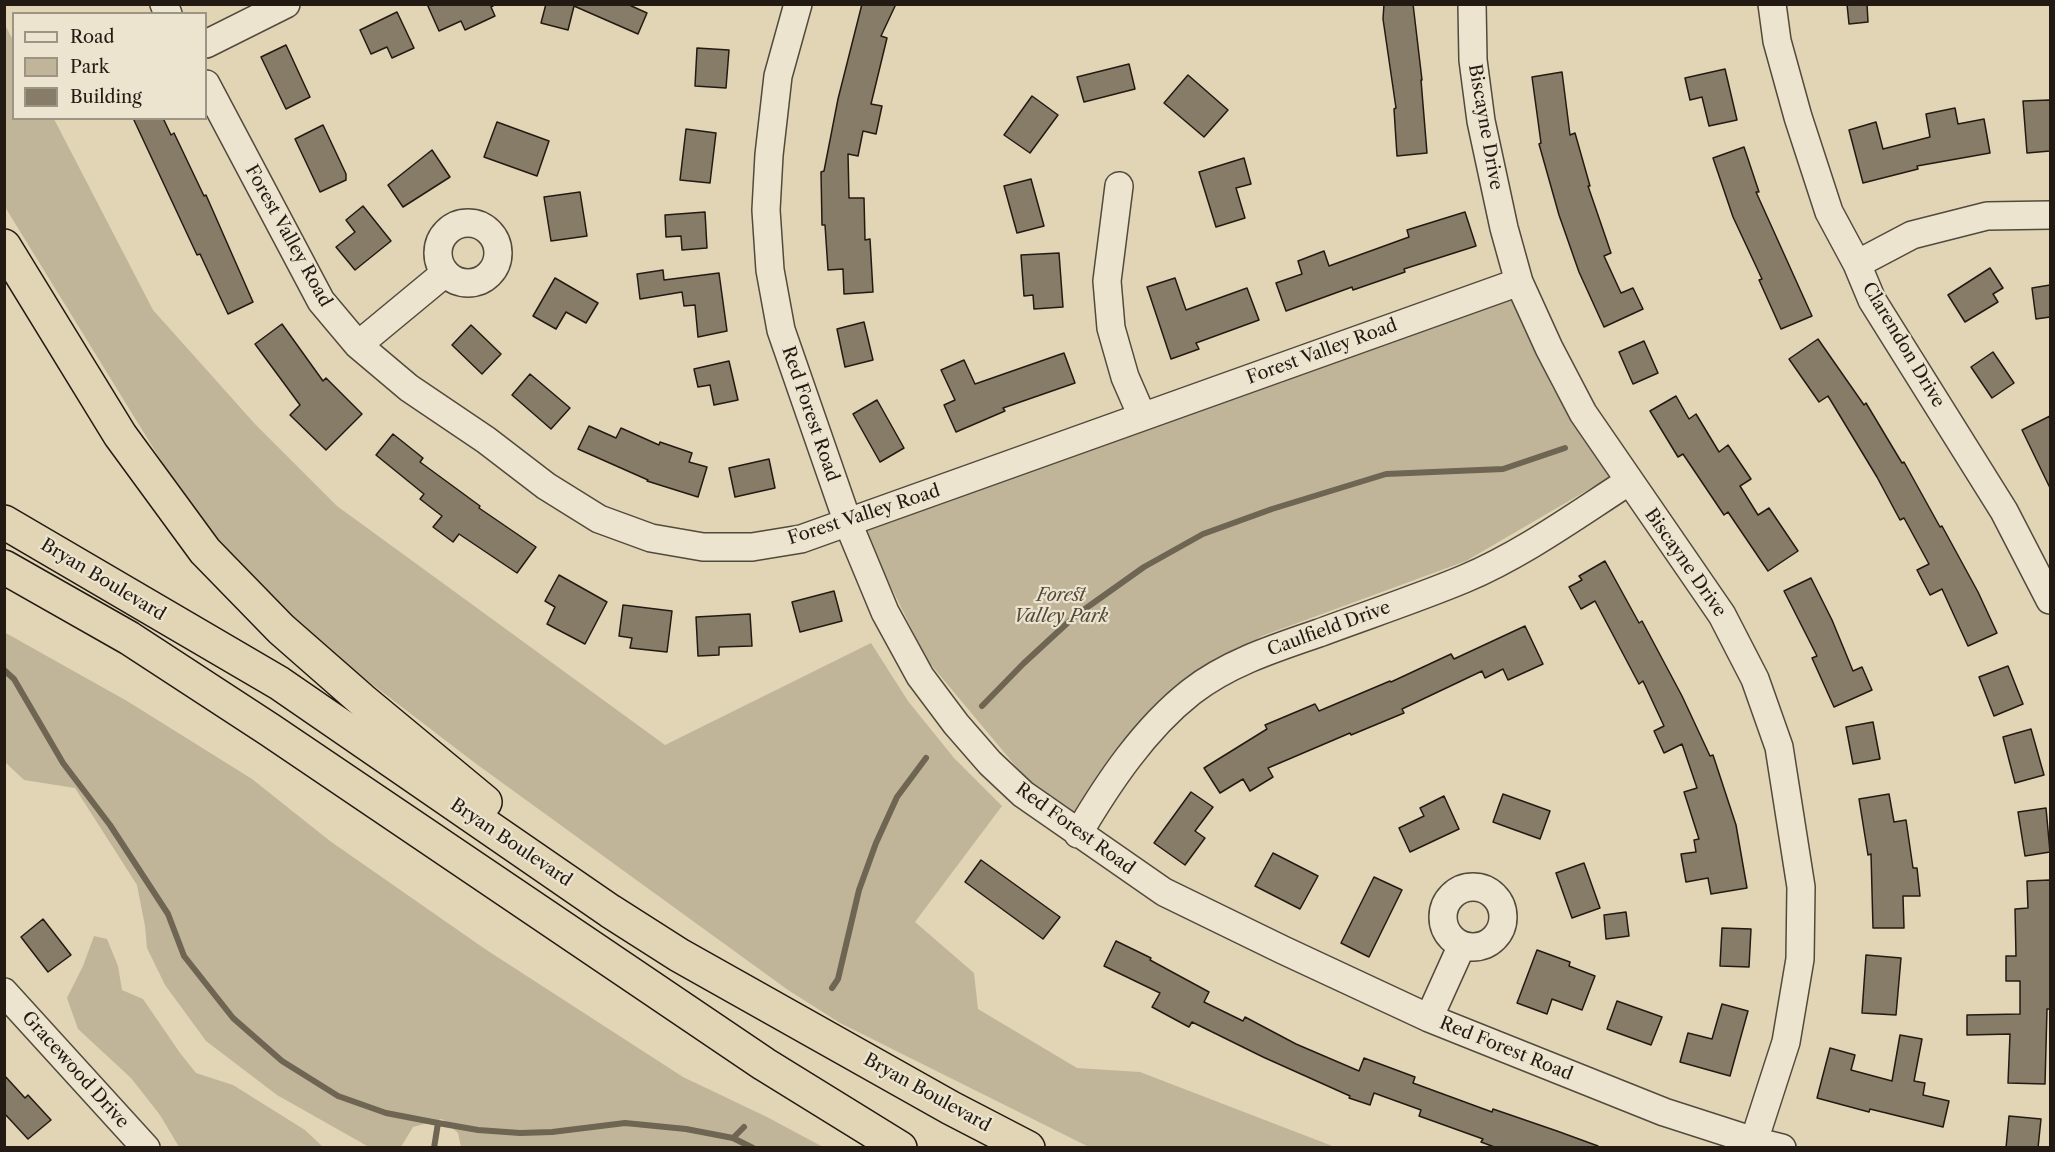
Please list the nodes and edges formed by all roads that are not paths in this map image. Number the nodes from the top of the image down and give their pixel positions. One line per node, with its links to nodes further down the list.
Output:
1 (286, 4): 5 (street)
2 (1472, 4): 12 (street, Biscayne Drive)
3 (1772, 4): 10 (street, Clarendon Drive)
4 (794, 6): 17 (street, Red Forest Road)
5 (207, 44)
6 (207, 86): 13 (street, Forest Valley Road)
7 (1119, 186): 14 (street)
8 (2050, 215): 10 (street)
9 (4, 246): 24 (highway)
10 (1857, 264): 20 (street, Clarendon Drive)
11 (445, 273): 13 (street)
12 (1519, 282): 14 (street, Forest Valley Road); 15 (street, Biscayne Drive)
13 (358, 345): 17 (street, Forest Valley Road)
14 (1142, 416): 17 (street, Forest Valley Road)
15 (1628, 482): 22 (street, Caulfield Drive); 27 (street, Biscayne Drive)
16 (4, 522): 24 (highway, Bryan Boulevard)
17 (848, 523): 22 (street, Red Forest Road)
18 (4, 567): 21 (highway, Bryan Boulevard)
19 (4, 586): 21 (highway)
20 (2050, 600)
21 (86, 613): 29 (highway, Bryan Boulevard)
22 (1078, 834): 26 (street, Red Forest Road)
23 (1462, 945): 26 (street)
24 (679, 955): 30 (highway, Bryan Boulevard)
25 (4, 992): 28 (street, Gracewood Drive)
26 (1429, 1018): 27 (street, Red Forest Road)
27 (1754, 1141): 31 (street, Red Forest Road)
28 (146, 1148)
29 (900, 1148)
30 (1028, 1148)
31 (1782, 1148)

